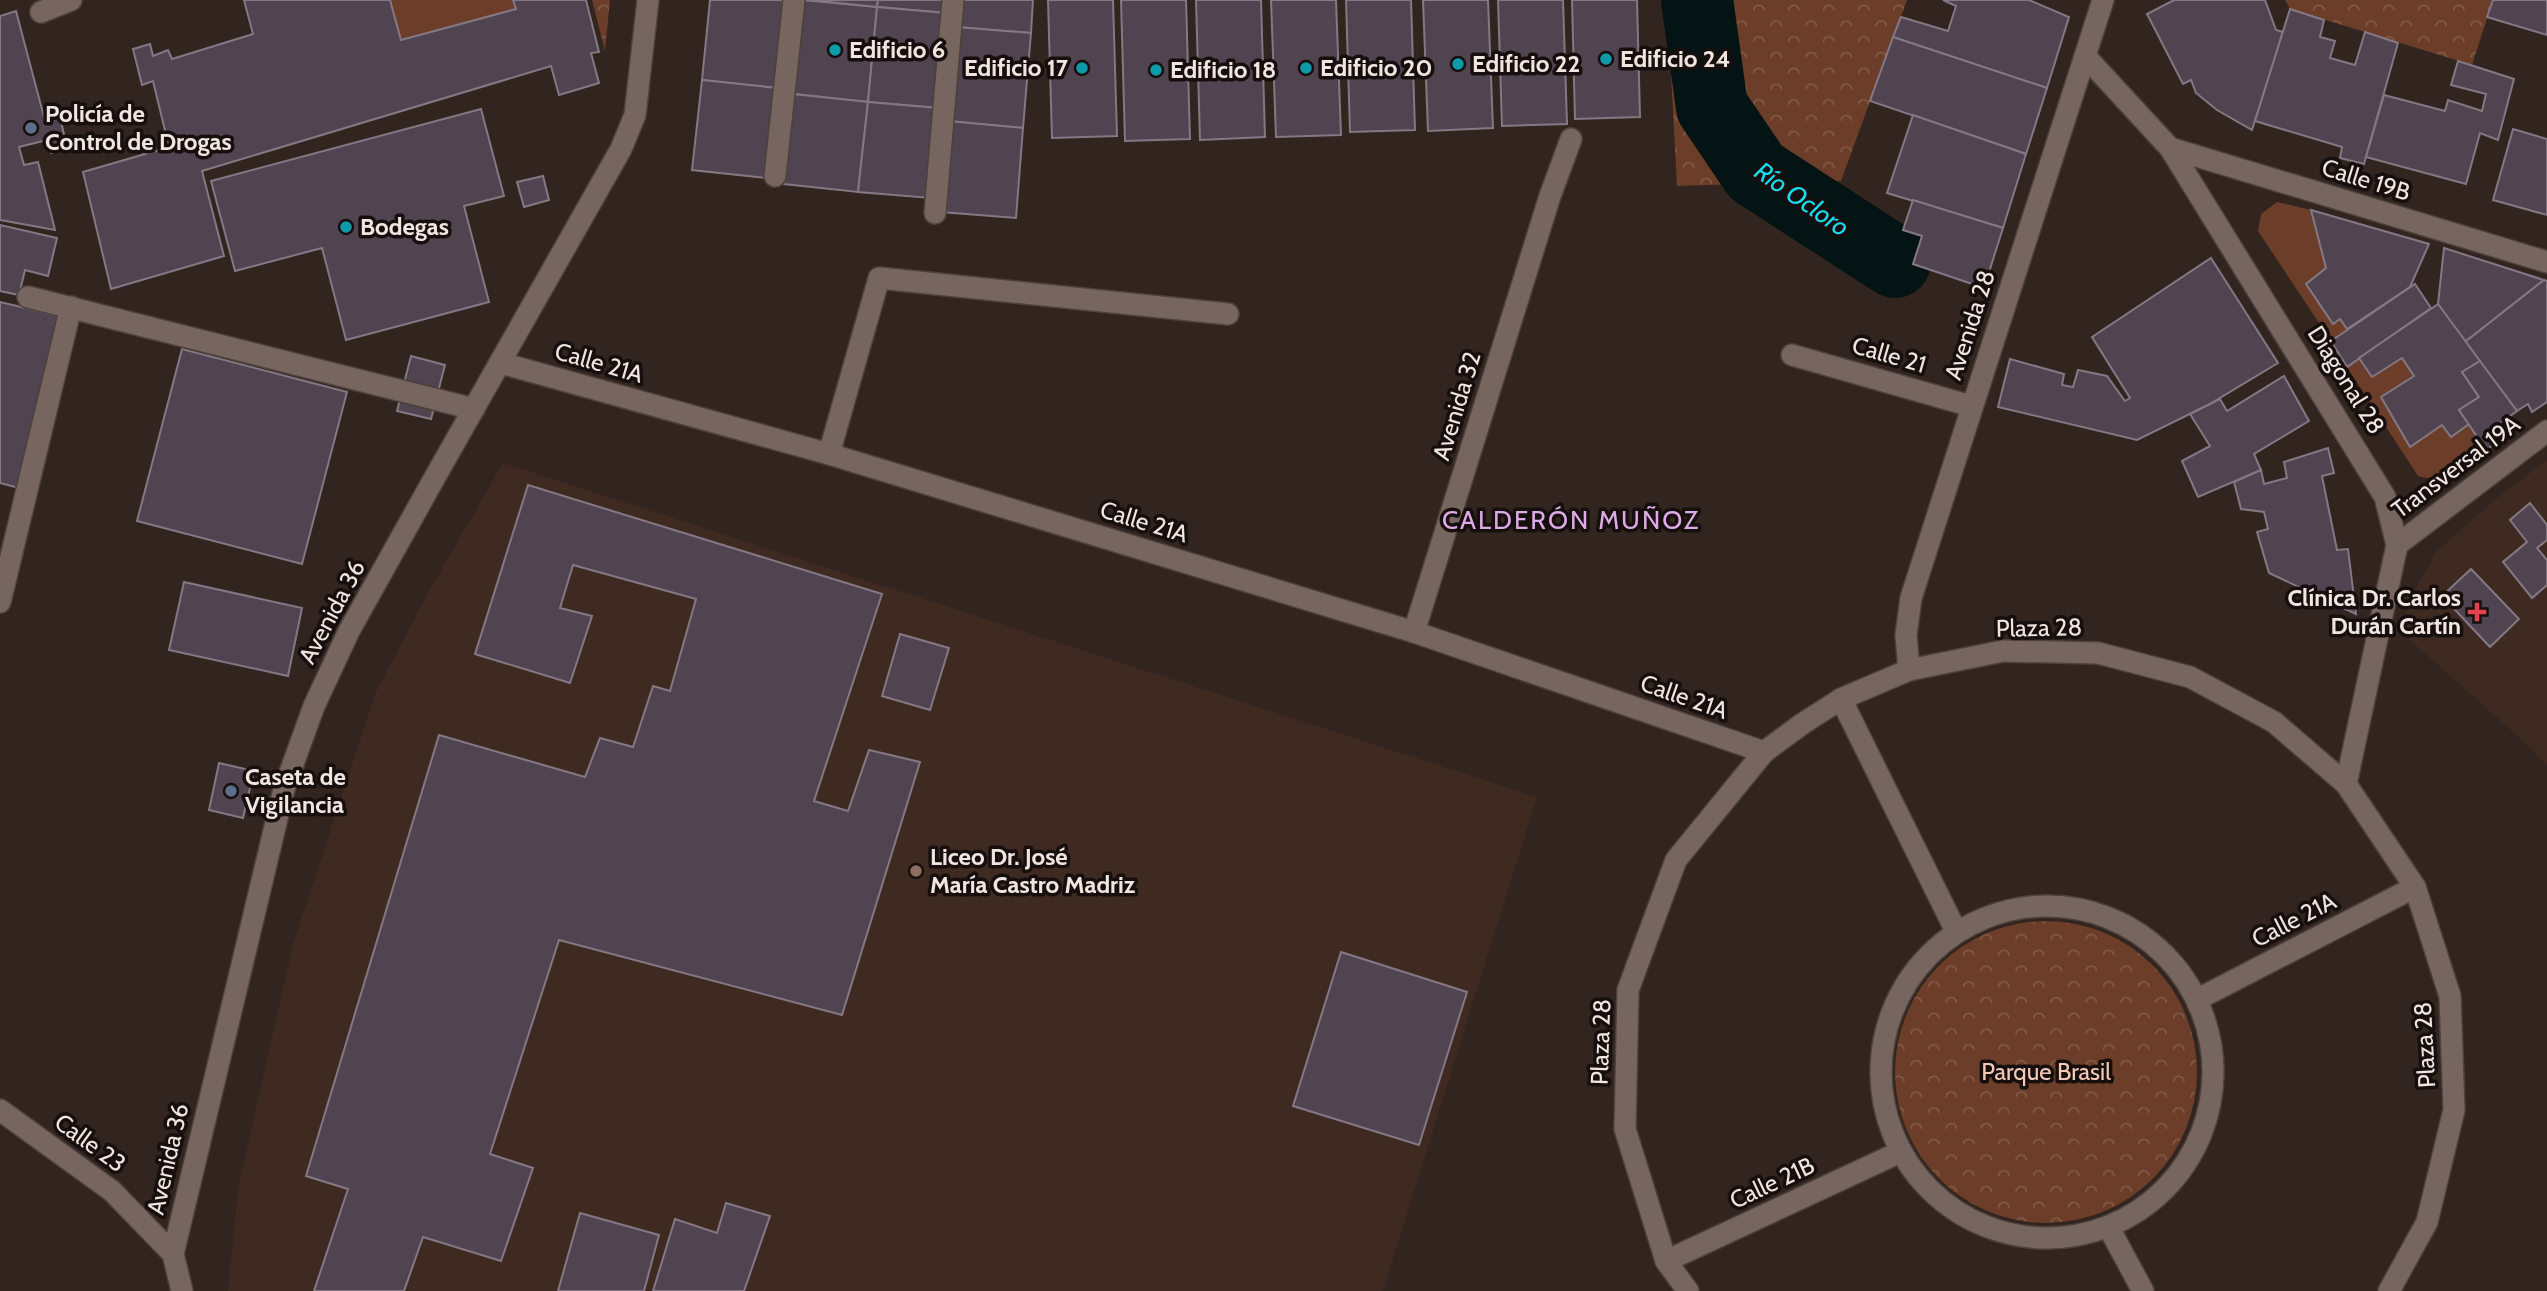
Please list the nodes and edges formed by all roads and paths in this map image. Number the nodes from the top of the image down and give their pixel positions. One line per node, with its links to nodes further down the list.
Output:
1 (71, 0): 6 (street)
2 (648, 0): 17 (street, Avenida 36)
3 (794, 0): 10 (street)
4 (953, 0): 11 (street)
5 (2103, 0): 7 (street, Avenida 28)
6 (41, 12)
7 (2086, 57): 9 (street, Diagonal 28); 18 (street, Avenida 28)
8 (1571, 139): 25 (street, Avenida 32)
9 (2170, 148): 12 (street, Calle 19B); 22 (street, Diagonal 28)
10 (775, 176)
11 (935, 213)
12 (2547, 262)
13 (28, 297): 14 (street)
14 (71, 307): 19 (street); 23 (street)
15 (1228, 314): 21 (street)
16 (1792, 355): 18 (street, Calle 21)
17 (501, 363): 19 (street, Avenida 36); 21 (street, Calle 21A)
18 (1972, 406): 26 (street, Avenida 28)
19 (474, 409): 36 (street, Avenida 36)
20 (2547, 431): 22 (street, Transversal 19A)
21 (829, 454): 25 (street, Calle 21A)
22 (2397, 545): 29 (street, Diagonal 28)
23 (6, 549): 24 (street)
24 (0, 602)
25 (1414, 632): 28 (street, Calle 21A)
26 (1909, 670): 27 (street, Plaza 28); 29 (street, Plaza 28)
27 (1841, 699): 28 (street, Plaza 28); 31 (street)
28 (1765, 752): 37 (street, Plaza 28)
29 (2346, 784): 30 (street, Plaza 28)
30 (2415, 887): 32 (street, Calle 21A); 41 (street, Plaza 28)
31 (1956, 931): 32 (street); 34 (street)
32 (2198, 999): 35 (street)
33 (0, 1110): 36 (street, Calle 23)
34 (1900, 1152): 35 (street); 37 (street, Calle 21B)
35 (2109, 1228): 40 (street)
36 (173, 1254): 38 (street, Avenida 36)
37 (1666, 1261): 39 (street, Plaza 28)
38 (182, 1291)
39 (1688, 1291)
40 (2143, 1291)
41 (2389, 1291)

